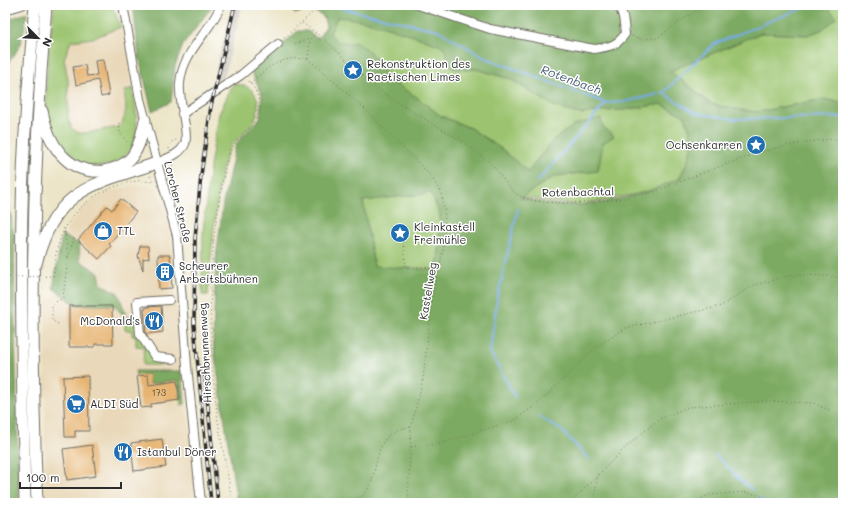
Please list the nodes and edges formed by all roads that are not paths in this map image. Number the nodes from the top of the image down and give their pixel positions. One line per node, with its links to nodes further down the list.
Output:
1 (22, 5): 8 (street)
2 (35, 5): 18 (highway)
3 (46, 5): 10 (highway)
4 (222, 5): 11 (street)
5 (418, 5): 6 (street)
6 (617, 5)
7 (122, 7): 12 (street, Lorcher Straße)
8 (9, 9)
9 (278, 44): 11 (street)
10 (38, 95): 14 (highway); 15 (highway)
11 (182, 114): 13 (street)
12 (145, 120): 13 (street, Lorcher Straße); 14 (highway)
13 (157, 162): 14 (highway); 15 (highway); 20 (street, Lorcher Straße)
14 (123, 165)
15 (32, 284): 19 (highway)
16 (169, 300): 17 (street)
17 (173, 359)
18 (26, 503)
19 (37, 503)
20 (201, 503)

